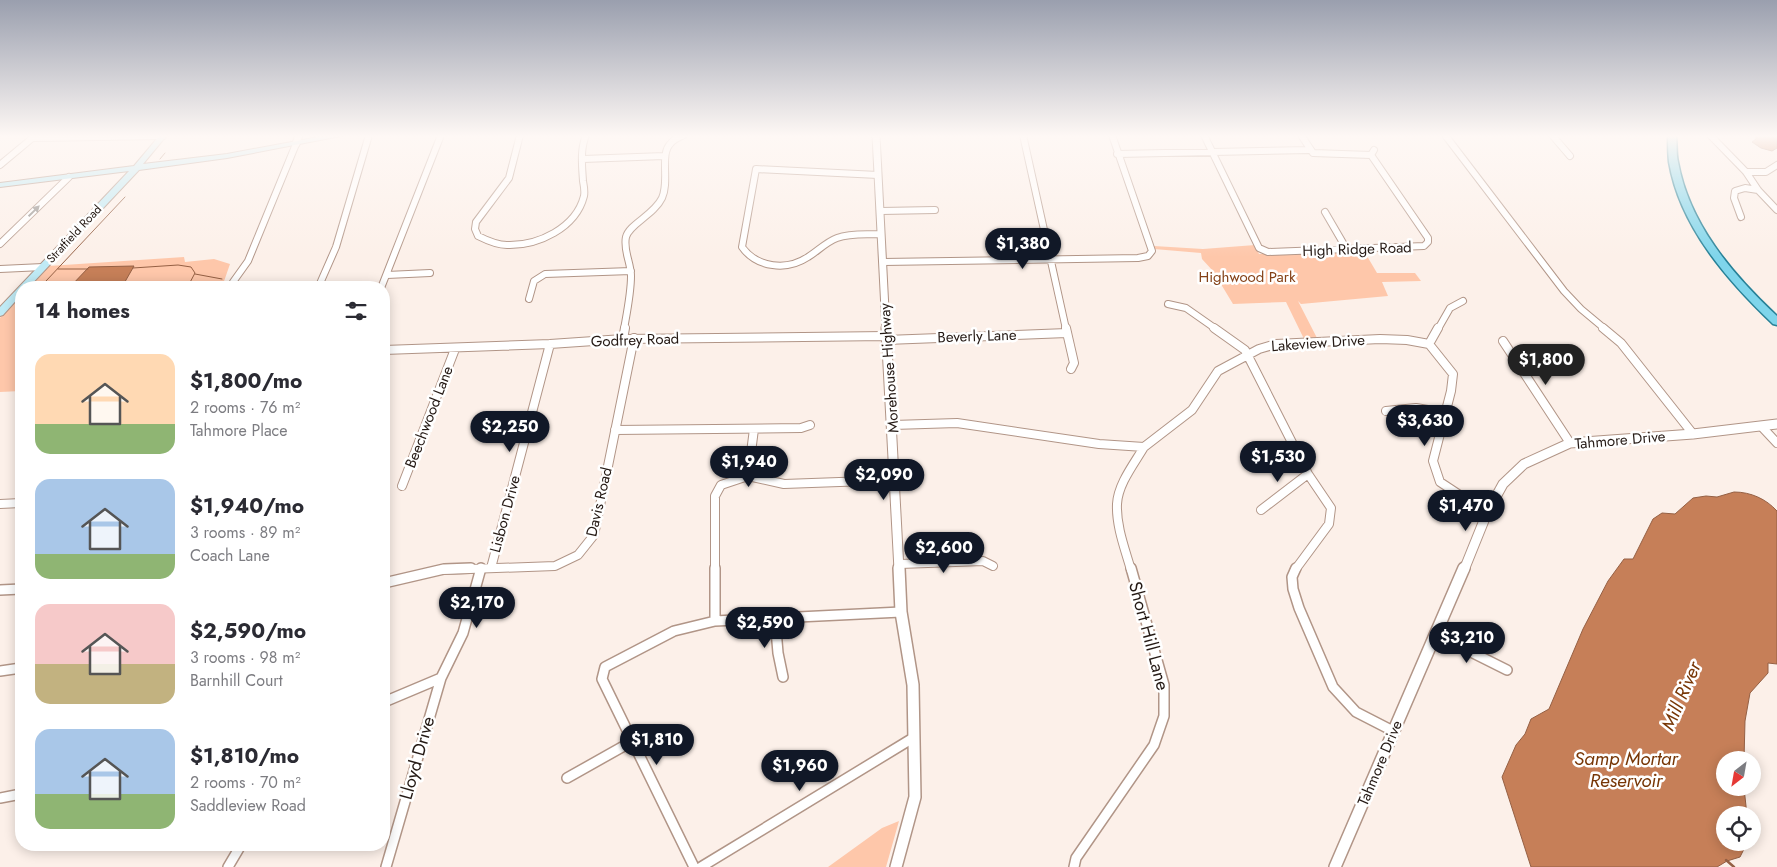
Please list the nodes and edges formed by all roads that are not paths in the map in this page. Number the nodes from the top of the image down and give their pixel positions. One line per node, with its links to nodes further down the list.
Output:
1 (80, 175): 18 (main road)
2 (129, 175): 31 (main road, Stratfield Road)
3 (283, 175): 37 (street)
4 (357, 175): 38 (street)
5 (425, 175): 35 (street)
6 (510, 175): 7 (street)
7 (583, 175)
8 (668, 175): 33 (street)
9 (755, 175): 26 (street)
10 (878, 175): 23 (street, Morehouse Highway)
11 (1032, 175): 29 (street)
12 (1125, 175): 29 (street)
13 (1224, 175): 28 (street, High Ridge Road)
14 (1388, 175): 28 (street, High Ridge Road)
15 (1476, 175): 65 (street)
16 (1676, 175): 45 (main road)
17 (1748, 175): 20 (street)
18 (68, 177): 19 (main road); 27 (street, one-way to 18)
19 (0, 185)
20 (1758, 190): 22 (street); 25 (street)
21 (936, 210): 23 (street)
22 (1777, 210)
23 (881, 211): 26 (street, Morehouse Highway)
24 (1325, 212): 28 (street)
25 (1740, 217)
26 (880, 234): 30 (street, Morehouse Highway)
27 (0, 244)
28 (1346, 248)
29 (1052, 259): 30 (street); 46 (street)
30 (883, 262): 48 (street, Morehouse Highway)
31 (43, 267): 32 (street); 36 (main road, Stratfield Road)
32 (0, 269)
33 (631, 271): 41 (street); 49 (street)
34 (430, 273): 35 (street)
35 (387, 275): 39 (street)
36 (29, 281)
37 (234, 281)
38 (321, 281)
39 (384, 281)
40 (15, 296): 44 (main road, Stratfield Road)
41 (529, 299)
42 (1463, 301): 52 (street)
43 (1168, 304): 55 (street)
44 (0, 313)
45 (1777, 322)
46 (1067, 333): 48 (street, Beverly Lane); 56 (street)
47 (634, 338): 48 (street, Godfrey Road); 49 (street, Godfrey Road); 64 (street, Davis Road)
48 (886, 338): 61 (street, Morehouse Highway)
49 (624, 339): 51 (street, Godfrey Road)
50 (1503, 341): 66 (street)
51 (550, 344): 53 (street, Godfrey Road); 79 (street, Lisbon Drive)
52 (1429, 344): 55 (street, Lakeview Drive); 58 (street)
53 (455, 349): 54 (street, Godfrey Road); 72 (street, Beechwood Lane)
54 (390, 350)
55 (1248, 355): 68 (street, Lakeview Drive); 69 (street)
56 (1071, 369)
57 (1386, 411): 58 (street)
58 (1445, 413): 76 (street)
59 (1777, 424): 62 (street, Tahmore Drive)
60 (810, 425): 63 (street)
61 (893, 425): 68 (street); 71 (street, Morehouse Highway)
62 (1762, 427): 65 (street, Tahmore Drive); 67 (street)
63 (754, 429): 64 (street); 70 (street)
64 (615, 430): 79 (street, Davis Road)
65 (1693, 434): 66 (street, Tahmore Drive)
66 (1570, 443): 76 (street, Tahmore Drive)
67 (1777, 443)
68 (1144, 447): 105 (street, Short Hill Lane)
69 (1308, 474): 75 (street); 93 (street)
70 (748, 476): 71 (street); 85 (street)
71 (895, 480): 77 (street, Morehouse Highway)
72 (402, 486)
73 (15, 503): 74 (street)
74 (0, 504)
75 (1261, 510)
76 (1487, 513): 86 (street, Tahmore Drive)
77 (900, 564): 78 (street); 83 (street, Morehouse Highway)
78 (993, 566)
79 (486, 568): 80 (street, Davis Road); 91 (street, Lisbon Drive)
80 (390, 582)
81 (15, 589): 82 (street)
82 (0, 590)
83 (901, 612): 84 (street); 94 (street, Morehouse Highway)
84 (775, 618): 85 (street); 90 (street)
85 (715, 621): 95 (street)
86 (1437, 636): 88 (street); 93 (street, Tahmore Drive)
87 (15, 669): 89 (street)
88 (1507, 670)
89 (0, 671)
90 (783, 677)
91 (441, 678): 92 (street); 101 (street, Lloyd Drive)
92 (390, 699)
93 (1392, 731): 106 (street, Tahmore Drive)
94 (913, 738): 103 (street); 104 (street, Morehouse Highway)
95 (631, 742): 96 (street); 102 (street)
96 (567, 778)
97 (15, 795): 98 (street)
98 (0, 798)
99 (237, 851): 100 (street)
100 (228, 867)
101 (386, 867)
102 (694, 867)
103 (701, 867)
104 (896, 867)
105 (1074, 867)
106 (1335, 867)

